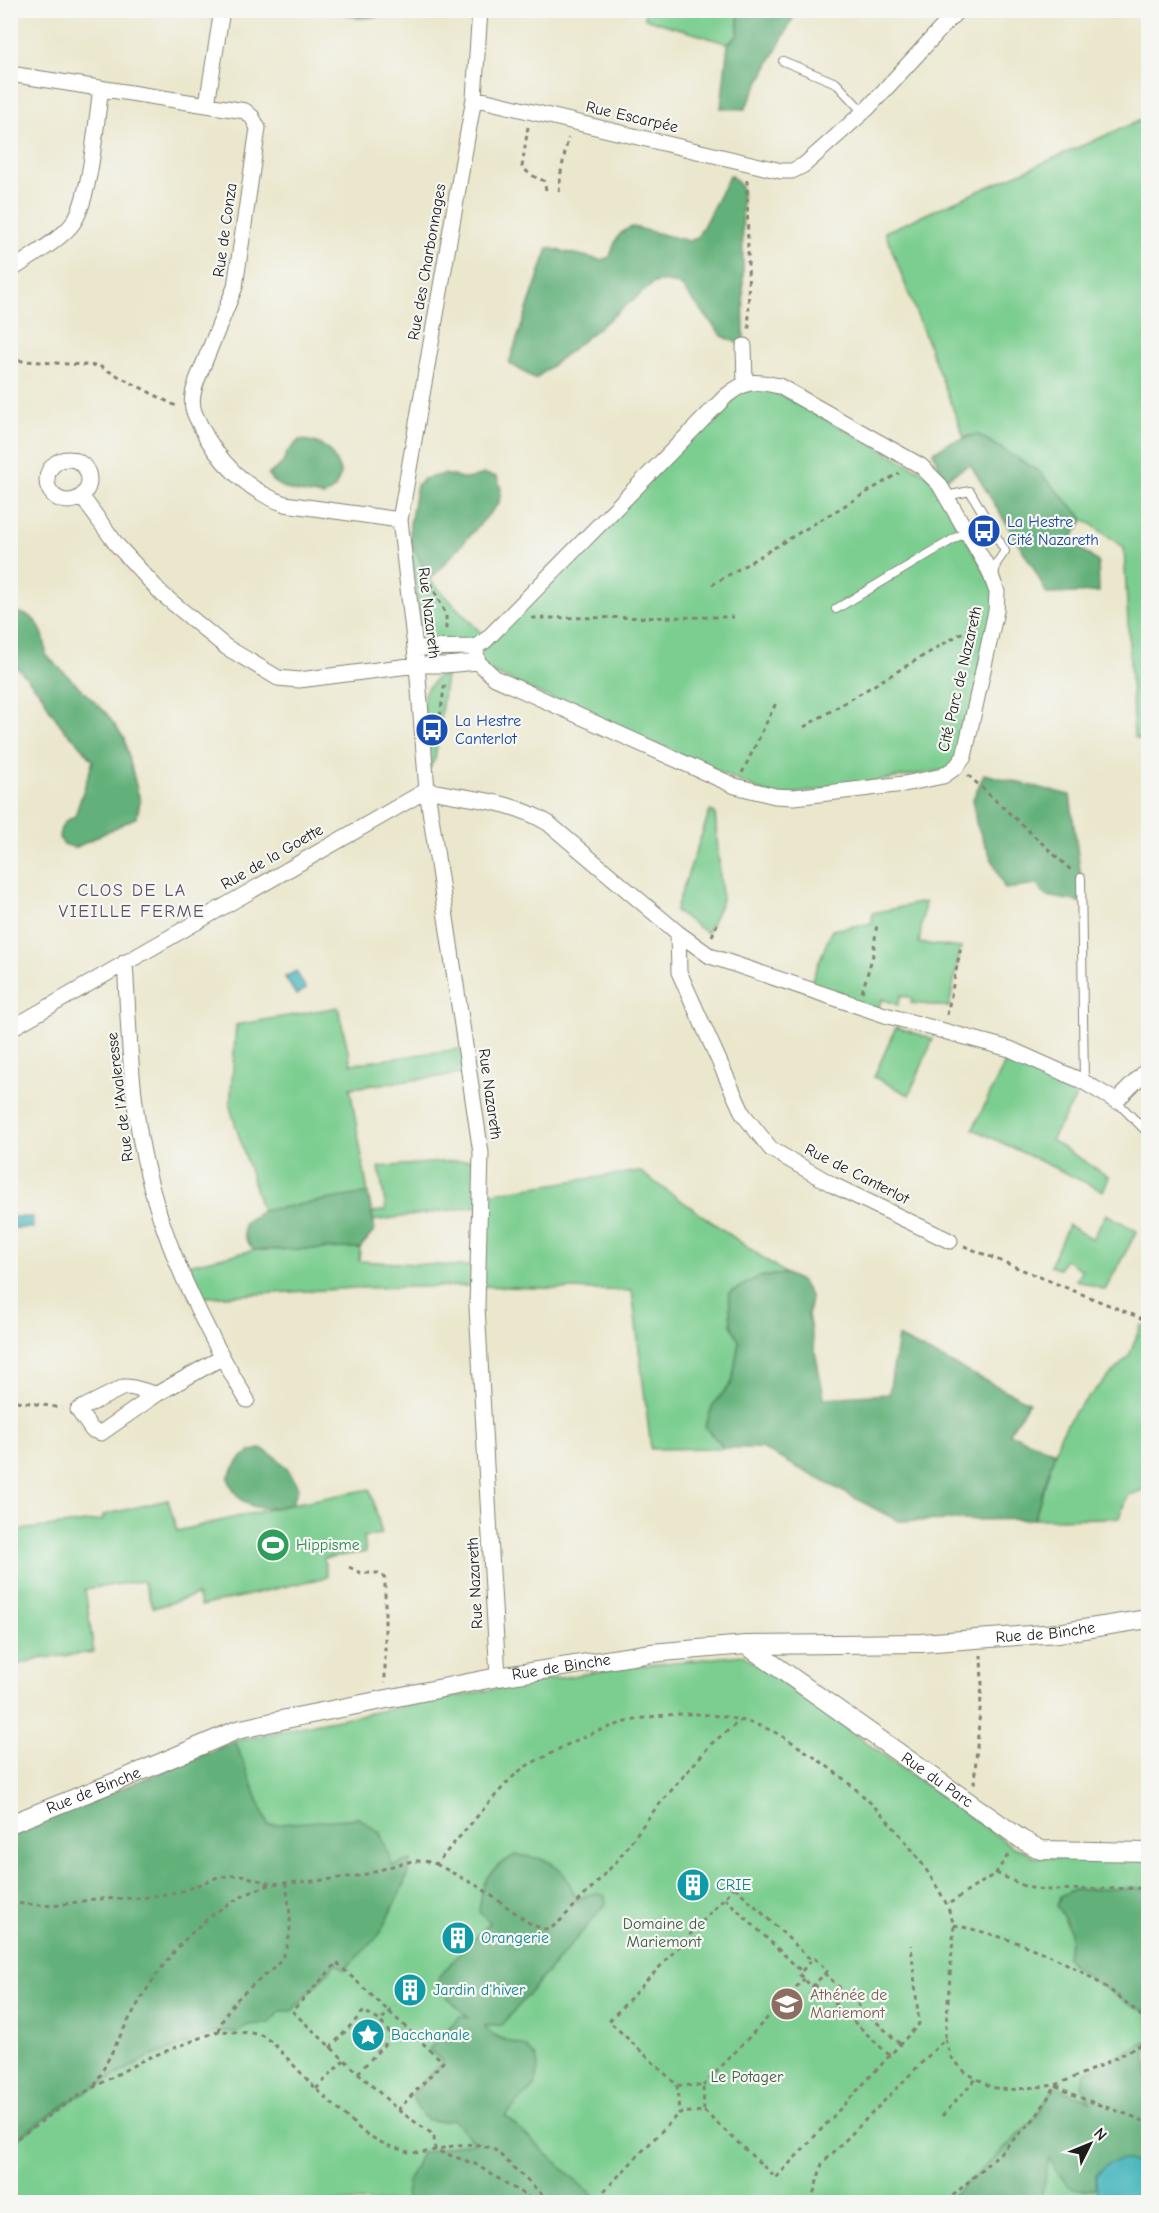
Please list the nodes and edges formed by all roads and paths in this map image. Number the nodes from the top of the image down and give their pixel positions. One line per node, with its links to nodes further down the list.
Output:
1 (222, 10): 8 (street)
2 (480, 10): 7 (street, Rue des Charbonnages)
3 (958, 10): 10 (street)
4 (783, 61): 10 (lane)
5 (10, 74): 6 (street, Rue de Conza)
6 (101, 88): 8 (street, Rue de Conza); 15 (street)
7 (474, 98): 9 (street, Rue Escarpée); 23 (street, Rue des Charbonnages)
8 (207, 104): 19 (street, Rue de Conza)
9 (530, 111): 11 (street, Rue Escarpée); 13 (path)
10 (863, 112): 12 (street, Rue Escarpée)
11 (572, 121): 12 (street, Rue Escarpée); 14 (path)
12 (747, 163): 16 (path)
13 (546, 190)
14 (559, 192)
15 (10, 271)
16 (746, 340): 18 (street)
17 (10, 360): 19 (path)
18 (745, 383): 20 (street, Cité Parc de Nazareth); 30 (street)
19 (193, 410): 23 (street)
20 (916, 463): 21 (street, Cité Parc de Nazareth); 26 (path)
21 (946, 496): 24 (street, Cité Parc de Nazareth); 25 (lane)
22 (82, 497): 33 (street)
23 (400, 520): 31 (street, Rue Nazareth)
24 (967, 531): 25 (street, Cité Parc de Nazareth); 27 (lane)
25 (994, 582): 28 (street, Cité Parc de Nazareth)
26 (712, 585)
27 (836, 609)
28 (995, 613): 35 (path); 36 (street, Cité Parc de Nazareth)
29 (734, 617): 30 (path)
30 (509, 618): 32 (street)
31 (416, 648): 32 (street); 33 (street, Rue Nazareth)
32 (477, 655): 33 (street); 37 (street, Cité Parc de Nazareth)
33 (417, 665): 38 (street, Rue Nazareth)
34 (777, 702): 37 (path)
35 (804, 727)
36 (956, 767): 37 (street, Cité Parc de Nazareth); 39 (path)
37 (735, 786)
38 (427, 790): 41 (street); 43 (street, Rue de la Goette); 63 (street, Rue Nazareth)
39 (1081, 878): 48 (lane)
40 (877, 923): 44 (path)
41 (678, 933): 44 (street); 51 (street, Rue de Canterlot)
42 (961, 946): 46 (path)
43 (125, 962): 45 (street, Rue de la Goette); 53 (street, Rue de l'Avaleresse)
44 (858, 1006): 46 (street)
45 (10, 1029)
46 (942, 1031): 48 (street)
47 (1149, 1069): 49 (street)
48 (1084, 1082): 49 (street)
49 (1116, 1101): 50 (lane)
50 (1149, 1133)
51 (950, 1241): 52 (path)
52 (1149, 1321)
53 (221, 1358): 54 (street); 55 (street, Rue de l'Avaleresse)
54 (157, 1394): 57 (street); 57 (street)
55 (247, 1400)
56 (10, 1407): 57 (path)
57 (78, 1410)
58 (350, 1567): 64 (path)
59 (1149, 1608): 60 (street, Rue de Binche)
60 (1142, 1620): 61 (street, Rue de Binche)
61 (981, 1639): 62 (street, Rue de Binche); 66 (path)
62 (747, 1645): 63 (street, Rue de Binche); 66 (street, Rue du Parc)
63 (498, 1677): 64 (street, Rue de Binche)
64 (385, 1700): 67 (street, Rue de Binche)
65 (741, 1720): 70 (path); 70 (path); 79 (path)
66 (973, 1805): 68 (street, Rue du Parc)
67 (10, 1824)
68 (1021, 1839): 69 (street, Rue du Parc); 71 (path)
69 (1149, 1852)
70 (436, 1864): 74 (path)
71 (996, 1873): 76 (path); 79 (path)
72 (744, 1877): 75 (path)
73 (273, 1884): 74 (path); 78 (path); 102 (path)
74 (285, 1884): 91 (path)
75 (735, 1887): 77 (path); 82 (path)
76 (1149, 1888)
77 (725, 1898): 83 (path); 100 (path)
78 (10, 1903)
79 (947, 1905): 80 (path)
80 (954, 1925): 90 (path); 92 (path)
81 (912, 1945): 94 (path)
82 (812, 1960): 83 (path); 84 (path)
83 (801, 1971): 85 (path)
84 (824, 1973): 86 (path); 94 (path)
85 (804, 1979): 86 (path); 103 (path)
86 (814, 1984): 96 (path)
87 (394, 2006): 88 (path)
88 (389, 2012): 89 (path); 95 (path); 105 (path)
89 (380, 2021): 95 (path); 98 (path)
90 (1149, 2023)
91 (219, 2031): 102 (path); 104 (path)
92 (945, 2039): 99 (path); 115 (path)
93 (1149, 2041): 101 (path)
94 (901, 2045): 96 (path)
95 (330, 2048): 97 (path)
96 (890, 2056): 106 (path)
97 (344, 2060): 98 (path); 104 (path)
98 (358, 2073): 105 (path)
99 (976, 2079): 101 (path); 108 (path)
100 (677, 2085): 103 (path); 107 (path)
101 (1056, 2085): 109 (path); 116 (path)
102 (95, 2086): 110 (path)
103 (703, 2086): 106 (path)
104 (316, 2089): 111 (path)
105 (398, 2110): 111 (path)
106 (705, 2111): 107 (path)
107 (679, 2113): 112 (path)
108 (942, 2116)
109 (1149, 2123)
110 (10, 2143)
111 (435, 2150): 113 (path); 114 (path)
112 (604, 2191)
113 (531, 2202)
114 (550, 2202)
115 (811, 2202)
116 (946, 2202)

